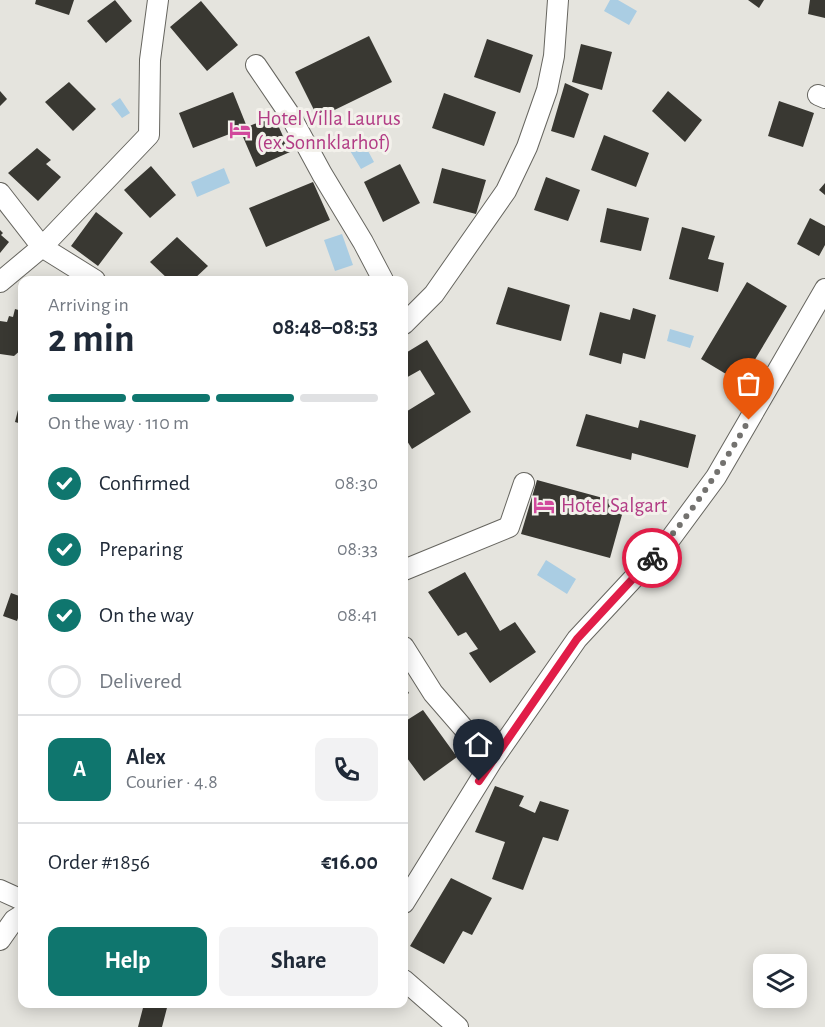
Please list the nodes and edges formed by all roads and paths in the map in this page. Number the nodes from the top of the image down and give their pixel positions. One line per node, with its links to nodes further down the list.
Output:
1 (158, 0): 5 (street)
2 (558, 0): 10 (street)
3 (256, 65): 7 (street)
4 (0, 193): 5 (street)
5 (42, 247): 6 (street); 8 (street)
6 (89, 276)
7 (381, 276)
8 (0, 282)
9 (825, 289): 14 (street)
10 (408, 320)
11 (524, 483): 12 (street)
12 (408, 568)
13 (408, 653): 14 (street)
14 (492, 761): 16 (street)
15 (0, 890): 17 (street)
16 (408, 897)
17 (18, 898)
18 (18, 918): 19 (street)
19 (0, 940)
20 (408, 983): 21 (street)
21 (458, 1027)

